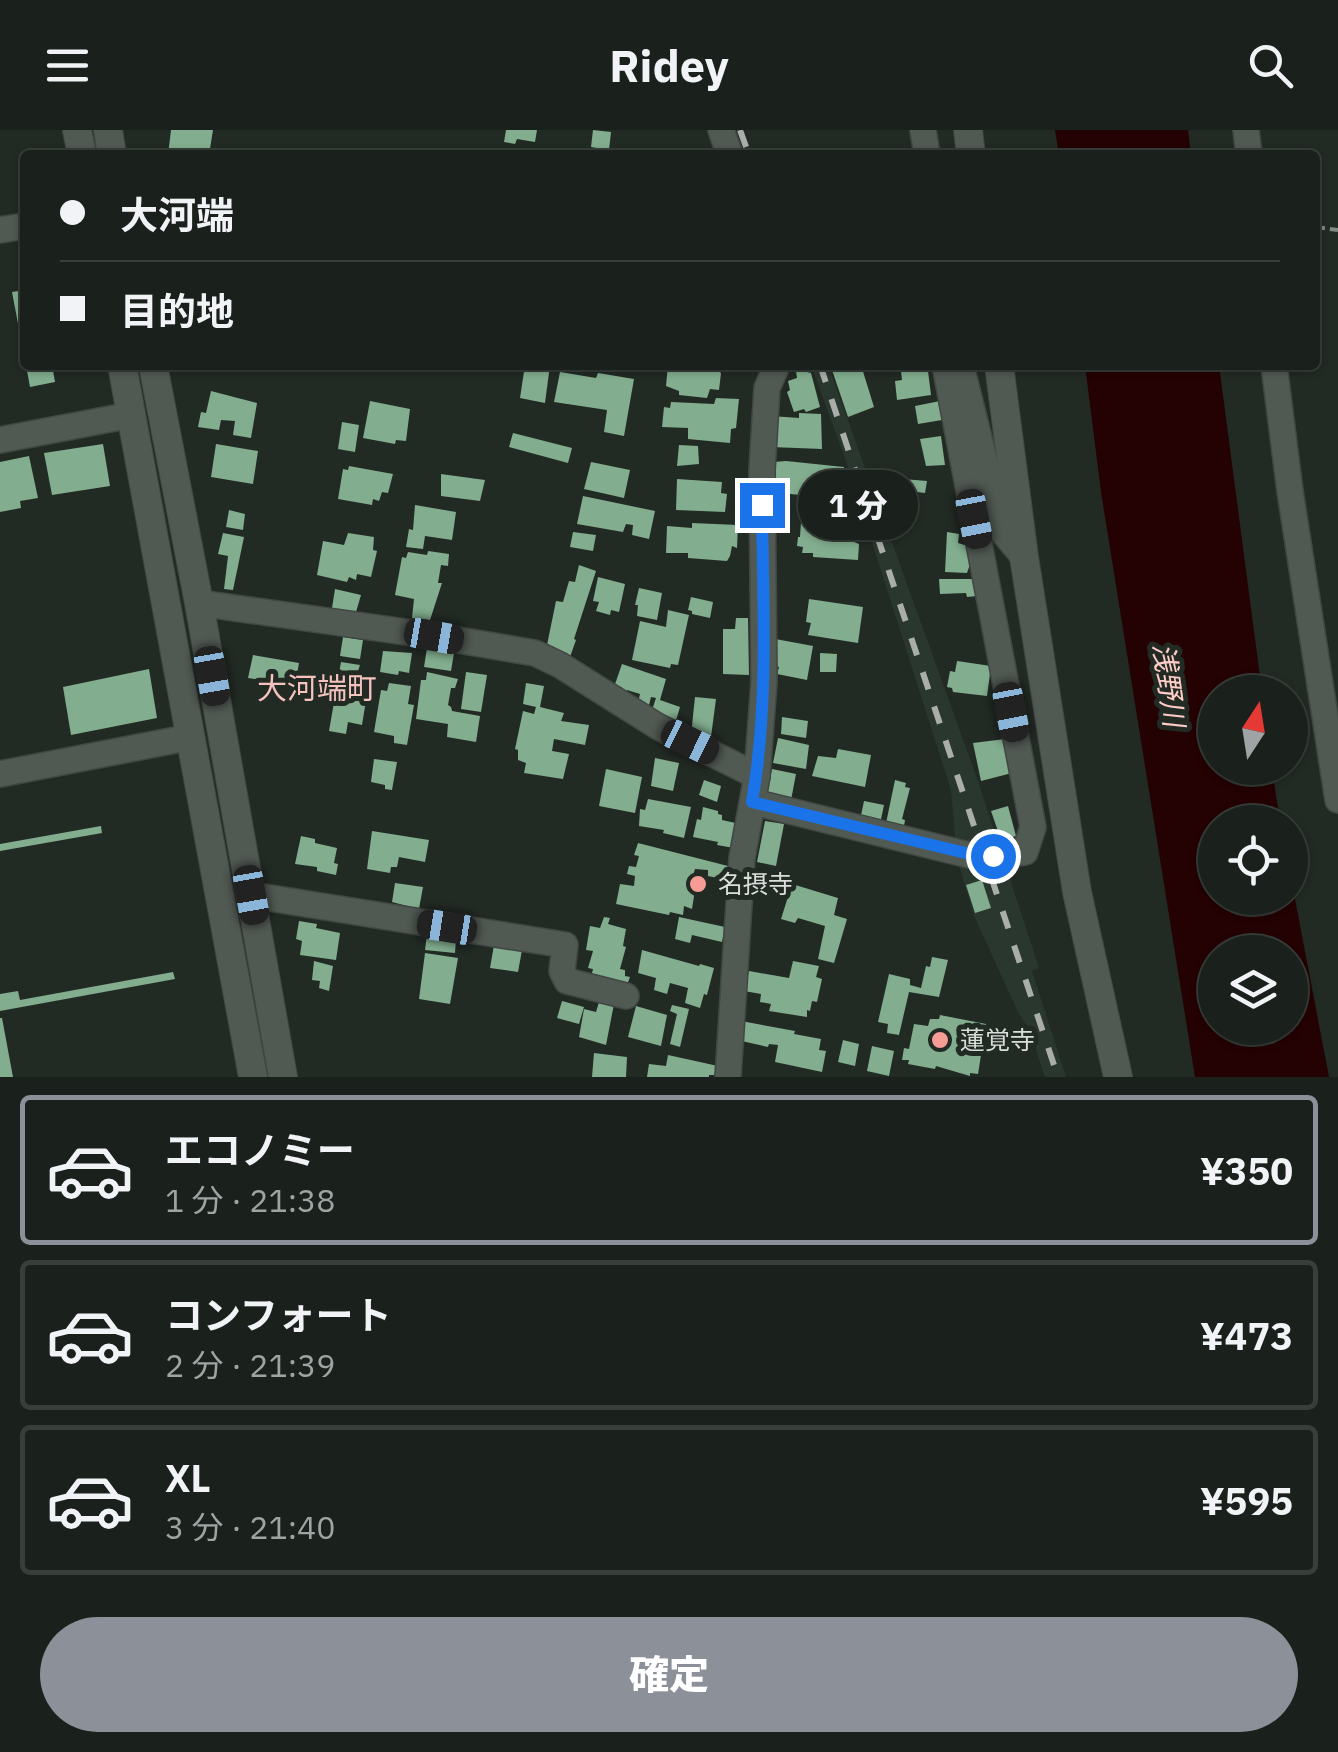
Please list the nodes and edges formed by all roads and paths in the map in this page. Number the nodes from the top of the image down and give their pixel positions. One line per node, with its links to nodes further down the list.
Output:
1 (123, 370): 8 (street)
2 (154, 370): 11 (street)
3 (774, 370): 14 (street)
4 (946, 370): 16 (street)
5 (961, 370): 10 (street)
6 (1000, 370): 10 (street)
7 (1275, 370): 15 (street)
8 (132, 415): 9 (street); 12 (street)
9 (0, 440)
10 (1024, 557): 22 (street)
11 (199, 603): 14 (street); 17 (street)
12 (191, 737): 13 (street); 19 (street)
13 (0, 774)
14 (757, 776): 16 (street)
15 (1338, 800)
16 (752, 802): 21 (street)
17 (251, 895): 18 (street); 20 (street)
18 (626, 996)
19 (253, 1077)
20 (282, 1077)
21 (728, 1077)
22 (1118, 1077)

